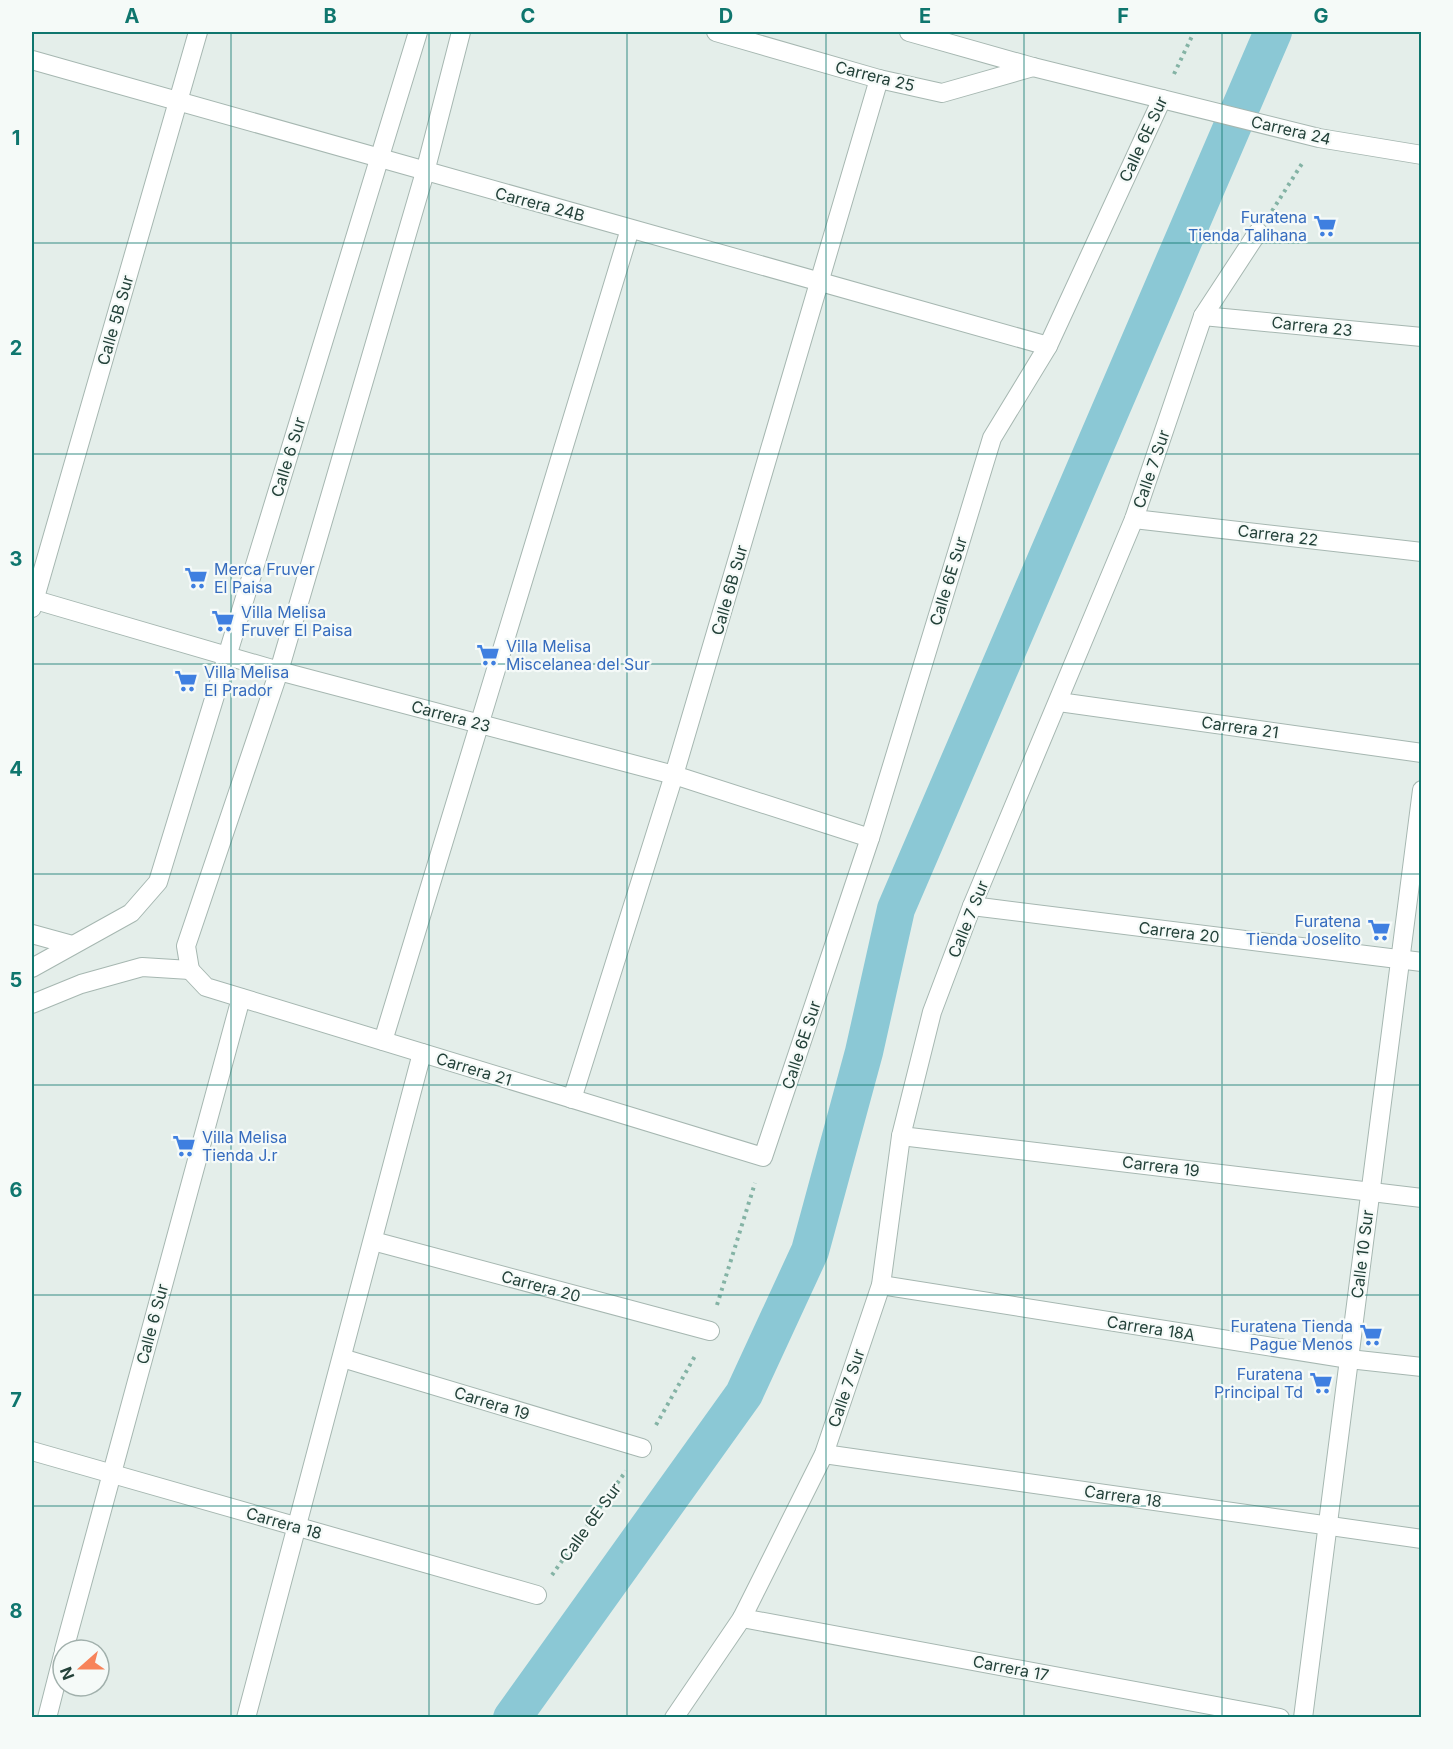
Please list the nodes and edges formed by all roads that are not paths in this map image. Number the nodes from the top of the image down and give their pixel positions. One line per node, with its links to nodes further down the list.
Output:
1 (198, 32): 10 (street, Calle 5B Sur)
2 (418, 32): 12 (street, Calle 6 Sur)
3 (461, 32): 13 (street)
4 (716, 32): 8 (street, Carrera 25)
5 (909, 32): 7 (street, Carrera 25)
6 (32, 60): 10 (street, Carrera 24B)
7 (1034, 67): 8 (street, Carrera 25); 9 (street, Carrera 25)
8 (879, 79): 16 (street, Calle 6B Sur)
9 (1162, 99): 11 (street, Carrera 24); 19 (street, Calle 6E Sur)
10 (177, 102): 12 (street, Carrera 24B); 22 (street, Calle 5B Sur)
11 (1422, 155)
12 (379, 160): 13 (street, Carrera 24B); 23 (street, Calle 6 Sur)
13 (425, 172): 14 (street, Carrera 24B); 24 (street)
14 (630, 229): 16 (street, Carrera 24B); 26 (street)
15 (1258, 232): 17 (street, Calle 7 Sur)
16 (819, 281): 19 (street, Carrera 24B); 28 (street, Calle 6B Sur)
17 (1203, 316): 18 (street, Carrera 23); 20 (street, Calle 7 Sur)
18 (1422, 337)
19 (1048, 346): 30 (street, Calle 6E Sur)
20 (1134, 519): 21 (street, Carrera 22); 25 (street, Calle 7 Sur)
21 (1422, 552)
22 (32, 602): 23 (street, Carrera 23)
23 (228, 654): 24 (street, Carrera 23); 33 (street, Calle 6 Sur)
24 (279, 670): 26 (street, Carrera 23); 37 (street)
25 (1059, 702): 27 (street, Carrera 21); 31 (street, Calle 7 Sur)
26 (478, 723): 28 (street, Carrera 23); 40 (street)
27 (1422, 753)
28 (674, 775): 30 (street, Carrera 23); 42 (street, Calle 6B Sur)
29 (1422, 790): 34 (street, Calle 10 Sur)
30 (870, 838): 44 (street, Calle 6E Sur)
31 (972, 906): 34 (street, Carrera 20); 43 (street, Calle 7 Sur)
32 (32, 934): 33 (street)
33 (72, 945): 36 (street)
34 (1400, 959): 35 (street, Carrera 20); 45 (street, Calle 10 Sur)
35 (1422, 962)
36 (32, 968)
37 (190, 970): 38 (street, Carrera 21); 39 (street)
38 (241, 998): 40 (street, Carrera 21); 56 (street, Calle 6 Sur)
39 (32, 1004)
40 (383, 1041): 41 (street, Carrera 21)
41 (422, 1053): 42 (street, Carrera 21); 47 (street)
42 (572, 1099): 44 (street, Carrera 21)
43 (901, 1136): 45 (street, Carrera 19); 48 (street, Calle 7 Sur)
44 (763, 1157)
45 (1370, 1191): 46 (street, Carrera 19); 51 (street, Calle 10 Sur)
46 (1422, 1198)
47 (373, 1241): 49 (street, Carrera 20); 50 (street)
48 (881, 1285): 51 (street, Carrera 18A); 55 (street, Calle 7 Sur)
49 (710, 1331)
50 (342, 1358): 53 (street, Carrera 19); 58 (street)
51 (1349, 1359): 52 (street, Carrera 18A); 57 (street, Calle 10 Sur)
52 (1422, 1367)
53 (642, 1448)
54 (32, 1451): 56 (street, Carrera 18)
55 (824, 1454): 57 (street, Carrera 18); 61 (street, Calle 7 Sur)
56 (110, 1474): 58 (street, Carrera 18); 62 (street, Calle 6 Sur)
57 (1326, 1525): 59 (street, Carrera 18); 68 (street, Calle 10 Sur)
58 (294, 1526): 60 (street, Carrera 18); 65 (street)
59 (1422, 1539)
60 (537, 1595)
61 (742, 1618): 66 (street, Calle 7 Sur); 67 (street, Carrera 17)
62 (67, 1638)
63 (52, 1698): 64 (street)
64 (47, 1718)
65 (246, 1718)
66 (674, 1718)
67 (1280, 1718)
68 (1303, 1718)

